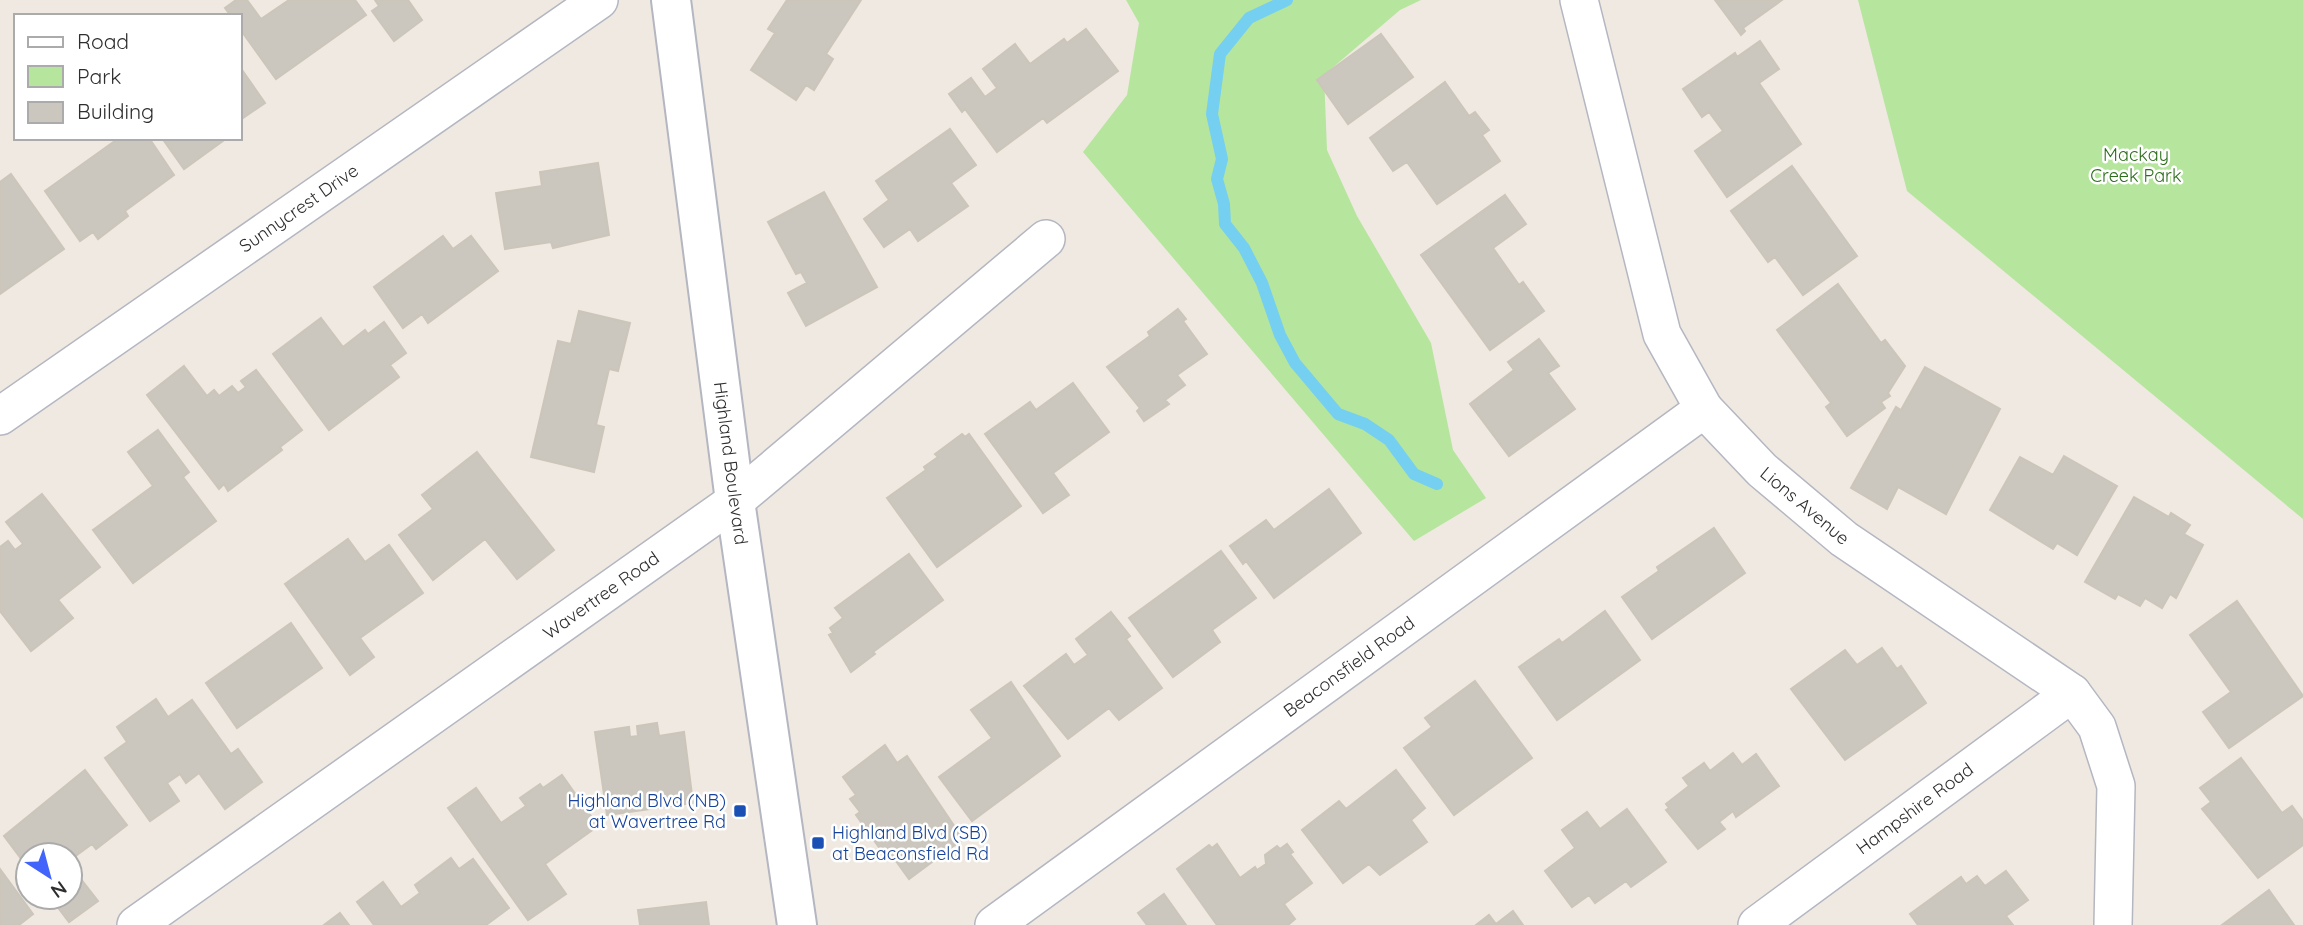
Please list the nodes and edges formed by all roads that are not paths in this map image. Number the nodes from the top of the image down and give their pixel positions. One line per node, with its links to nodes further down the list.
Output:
1 (598, 0): 6 (street, Sunnycrest Drive)
2 (671, 0): 7 (street, Highland Boulevard)
3 (1579, 0): 5 (street, Lions Avenue)
4 (1046, 239): 7 (street, Wavertree Road)
5 (1703, 409): 8 (street, Lions Avenue); 11 (street, Beaconsfield Road)
6 (0, 416)
7 (734, 501): 9 (street, Wavertree Road); 10 (street, Highland Boulevard)
8 (2072, 693): 12 (street, Hampshire Road); 13 (street, Lions Avenue)
9 (136, 925)
10 (797, 925)
11 (994, 925)
12 (1757, 925)
13 (2113, 925)

